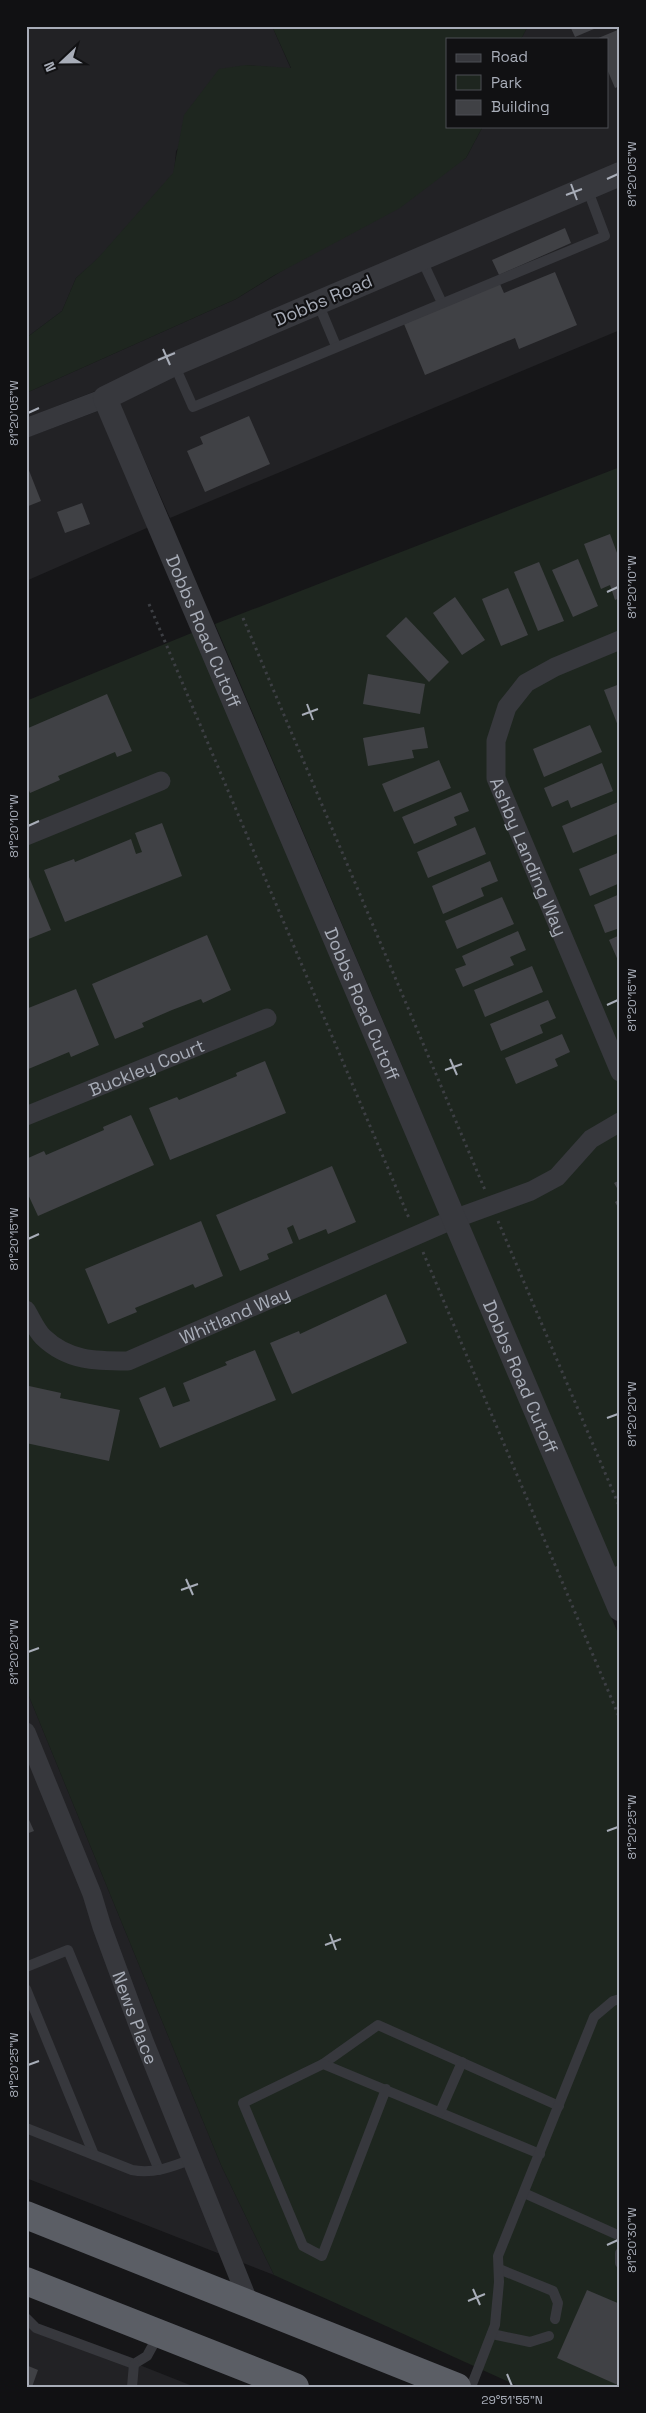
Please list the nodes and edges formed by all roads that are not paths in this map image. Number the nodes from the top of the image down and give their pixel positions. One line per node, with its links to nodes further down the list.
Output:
1 (620, 174): 2 (street, Dobbs Road)
2 (586, 188): 3 (street, Dobbs Road); 5 (lane)
3 (421, 258): 4 (street, Dobbs Road); 5 (lane)
4 (318, 302): 6 (lane); 7 (street, Dobbs Road)
5 (442, 303): 6 (lane)
6 (336, 346): 7 (lane)
7 (174, 364): 8 (street, Dobbs Road)
8 (105, 398): 9 (street, Dobbs Road); 17 (street, Dobbs Road Cutoff)
9 (26, 428)
10 (620, 640): 14 (street, Ashby Landing Way)
11 (162, 781): 12 (street)
12 (26, 836)
13 (267, 1018): 15 (street, Buckley Court)
14 (620, 1072)
15 (26, 1116)
16 (620, 1122): 17 (street)
17 (454, 1219): 18 (street, Whitland Way); 19 (street, Dobbs Road Cutoff)
18 (26, 1310)
19 (613, 1573): 20 (street, Dobbs Road Cutoff)
20 (620, 1609)
21 (26, 1732): 33 (street, News Place)
22 (26, 1967): 34 (lane)
23 (26, 1989): 32 (lane)
24 (620, 1999): 28 (lane)
25 (462, 2062): 26 (lane); 28 (lane); 29 (lane)
26 (323, 2064): 27 (lane); 27 (lane)
27 (386, 2089): 29 (lane)
28 (559, 2106): 31 (lane)
29 (440, 2112): 31 (lane)
30 (26, 2128): 32 (lane)
31 (540, 2154): 35 (lane)
32 (94, 2155): 34 (lane)
33 (192, 2159): 34 (lane); 42 (street, News Place)
34 (159, 2170)
35 (524, 2193): 37 (lane); 40 (lane)
36 (26, 2215): 42 (highway)
37 (620, 2236)
38 (620, 2253): 39 (lane)
39 (620, 2263)
40 (498, 2268): 44 (lane); 46 (lane)
41 (26, 2281): 45 (highway)
42 (249, 2303): 51 (highway)
43 (26, 2318): 48 (lane)
44 (555, 2319)
45 (160, 2333): 48 (lane); 49 (highway)
46 (492, 2334): 47 (lane); 52 (lane)
47 (549, 2336)
48 (134, 2364): 50 (lane)
49 (281, 2384)
50 (132, 2387)
51 (457, 2387)
52 (471, 2387)

